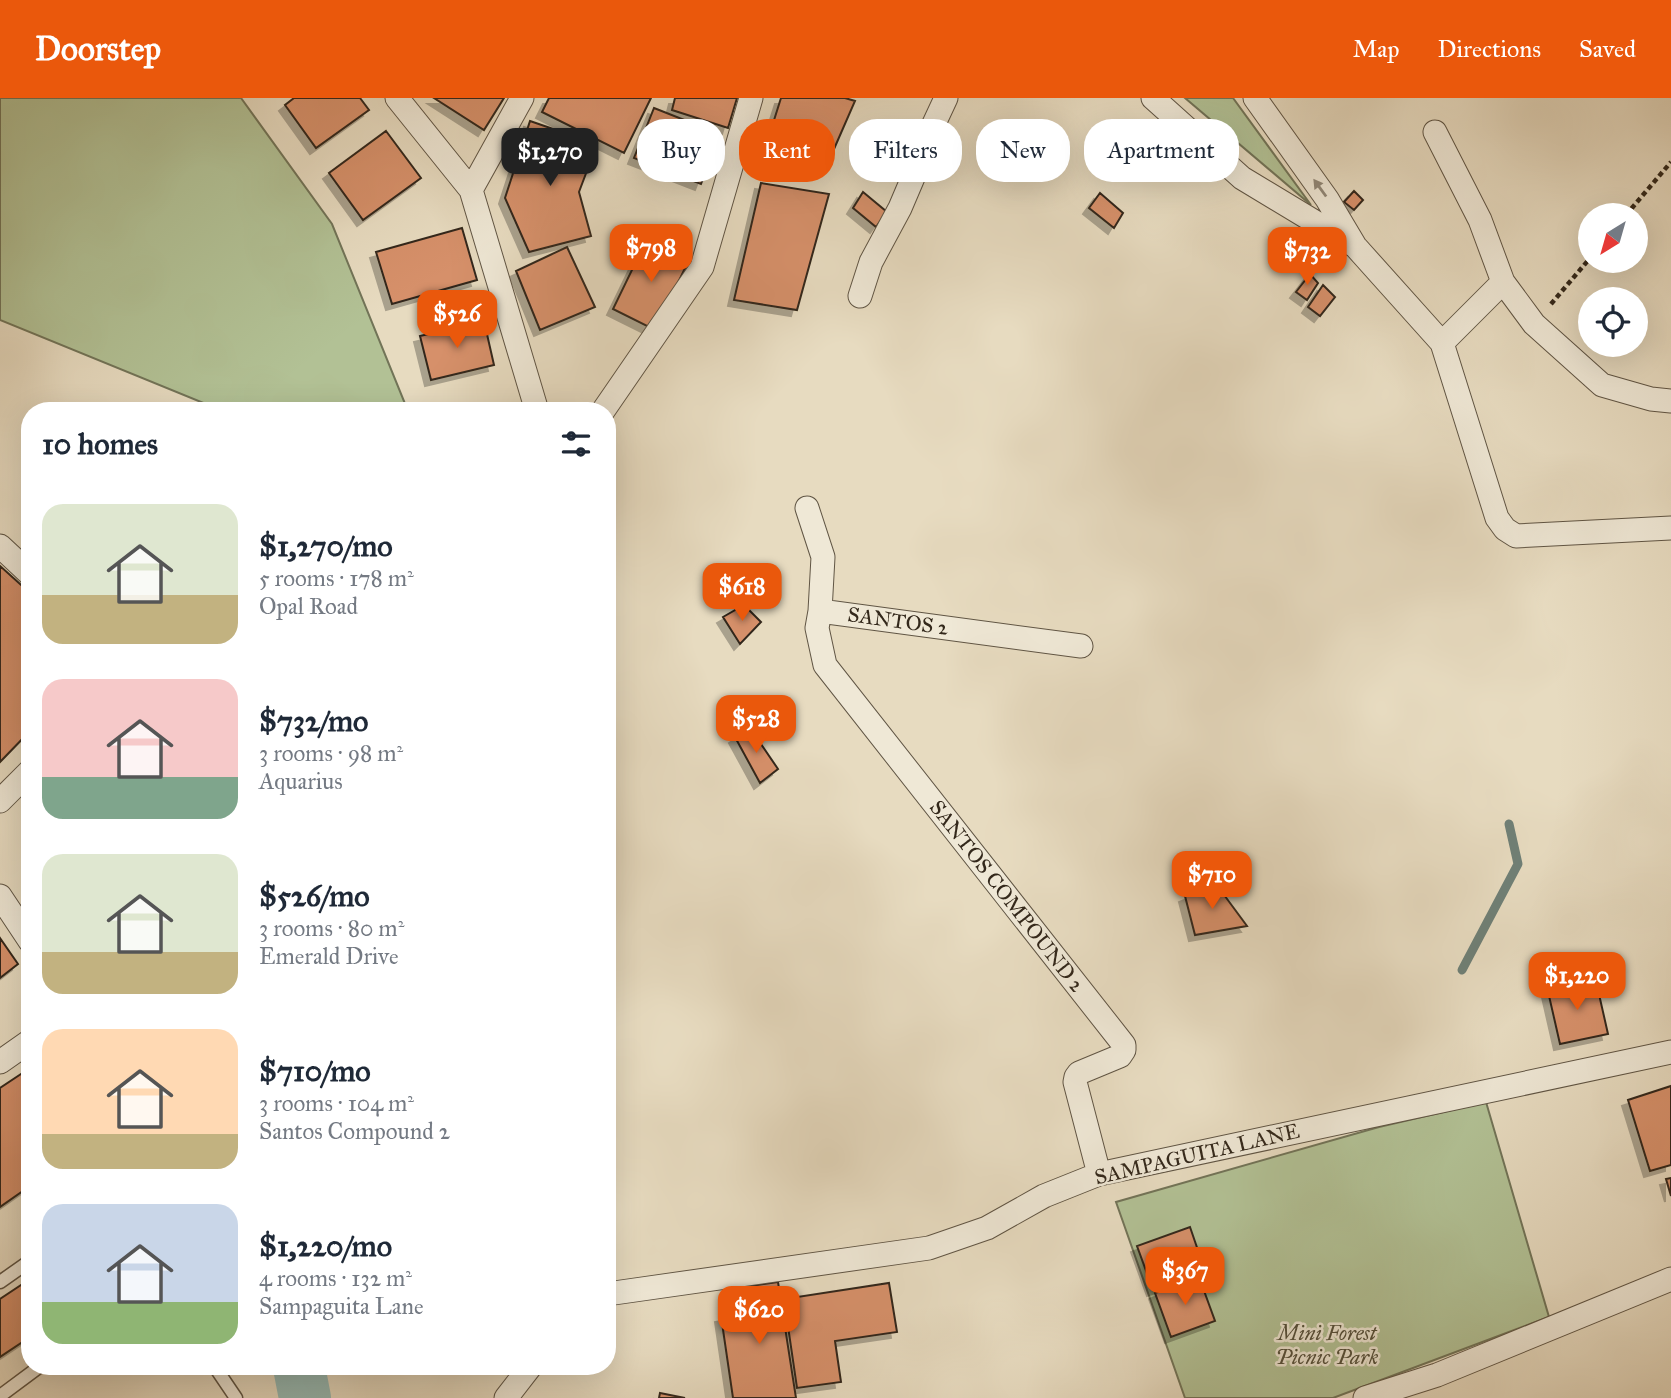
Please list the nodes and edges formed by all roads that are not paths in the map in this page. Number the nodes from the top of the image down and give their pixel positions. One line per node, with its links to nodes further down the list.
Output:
1 (397, 98): 8 (street)
2 (522, 98): 8 (street)
3 (751, 98): 15 (street)
4 (946, 98): 11 (street)
5 (1153, 98): 9 (street)
6 (1255, 98): 9 (street, one-way to 6)
7 (1435, 132): 10 (street)
8 (471, 190): 14 (street)
9 (1355, 246): 12 (street)
10 (1503, 282): 12 (street); 13 (street)
11 (860, 296)
12 (1442, 343): 17 (street)
13 (1671, 401)
14 (534, 402)
15 (609, 402)
16 (807, 508): 20 (street, SANTOS 2)
17 (1671, 528)
18 (0, 546): 19 (street)
19 (21, 565)
20 (820, 611): 21 (street, SANTOS 2); 29 (street, SANTOS COMPOUND 2)
21 (1081, 646)
22 (21, 786): 23 (street)
23 (0, 802)
24 (0, 896): 25 (street)
25 (21, 928)
26 (21, 1047): 28 (street)
27 (1671, 1052): 29 (street, SAMPAGUITA LANE)
28 (0, 1062)
29 (1099, 1174): 33 (street, SAMPAGUITA LANE)
30 (21, 1267): 32 (lane)
31 (1671, 1279): 40 (street)
32 (0, 1282)
33 (616, 1293)
34 (28, 1375): 37 (lane)
35 (220, 1375): 38 (lane)
36 (524, 1375): 39 (street)
37 (0, 1396)
38 (236, 1398)
39 (506, 1398)
40 (1365, 1398)

